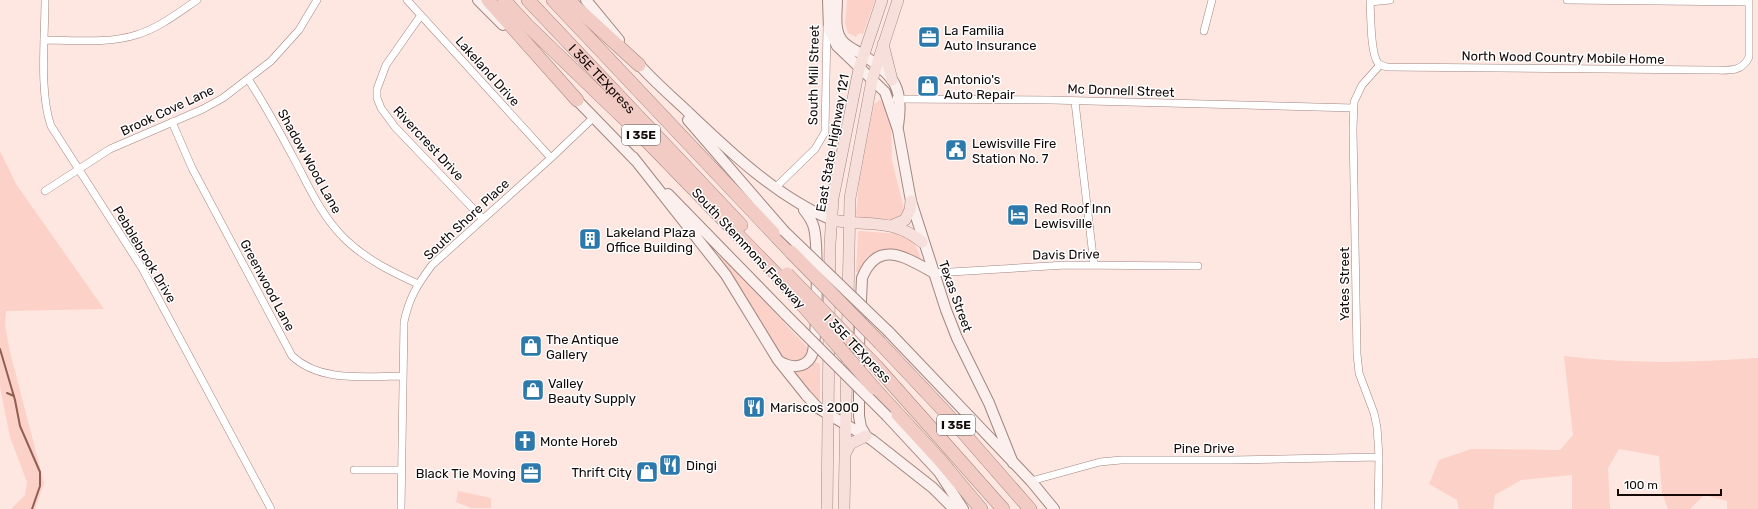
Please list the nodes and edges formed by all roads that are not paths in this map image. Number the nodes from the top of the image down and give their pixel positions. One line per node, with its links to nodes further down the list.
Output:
1 (45, 0): 24 (street, Pebblebrook Drive)
2 (197, 0): 24 (street)
3 (317, 0): 31 (street, Brook Cove Lane)
4 (406, 0): 21 (street, Lakeland Drive)
5 (478, 0): 37 (main road, South Stemmons Freeway)
6 (488, 0): 37 (highway)
7 (504, 0): 43 (highway, South Stemmons Freeway / I 35E)
8 (528, 0): 43 (highway); 58 (highway, I 35E TEXpress)
9 (553, 0): 82 (highway, South Stemmons Freeway / I 35E, bridge)
10 (568, 0): 27 (highway)
11 (586, 0): 27 (main road)
12 (828, 0): 22 (main road, South Mill Street)
13 (837, 0): 22 (main road, South Mill Street)
14 (882, 0): 26 (main road, East State Highway 121)
15 (898, 0): 25 (main road, East State Highway 121)
16 (1212, 0): 23 (street)
17 (1390, 0): 19 (street)
18 (1567, 0): 20 (street, North Wood Country Mobile Home)
19 (1370, 1): 28 (street)
20 (1749, 1): 28 (street, North Wood Country Mobile Home)
21 (421, 15): 45 (street, Lakeland Drive); 51 (street, Rivercrest Drive)
22 (833, 17): 26 (main road, South Mill Street); 30 (main road, South Mill Street); 47 (street, South Mill Street)
23 (1204, 31)
24 (45, 40): 46 (street, Pebblebrook Drive)
25 (883, 44): 29 (main road, East State Highway 121); 33 (main road)
26 (863, 55): 29 (main road, South Mill Street); 30 (main road, East State Highway 121)
27 (639, 65): 34 (main road)
28 (1380, 65): 39 (street, Yates Street)
29 (877, 66): 32 (main road, East State Highway 121); 33 (main road, Texas Street)
30 (859, 69): 32 (main road, South Mill Street); 52 (main road, East State Highway 121)
31 (248, 79): 41 (street, Brook Cove Lane); 60 (street, Shadow Wood Lane)
32 (872, 80): 35 (main road, Texas Street); 53 (main road, East State Highway 121)
33 (892, 80): 36 (main road, Texas Street)
34 (662, 87): 47 (main road); 68 (main road, bridge)
35 (887, 98): 36 (street, Mc Donnell Street); 42 (main road, Texas Street)
36 (901, 99): 38 (street, Mc Donnell Street); 42 (main road, Texas Street)
37 (578, 100): 40 (main road, South Stemmons Freeway)
38 (1075, 102): 39 (street, Mc Donnell Street); 56 (street)
39 (1354, 108): 67 (street, Yates Street)
40 (594, 117): 44 (main road, South Stemmons Freeway); 45 (street, South Shore Place)
41 (172, 122): 46 (street, Brook Cove Lane); 62 (street, Greenwood Lane)
42 (898, 130): 49 (main road, Texas Street)
43 (638, 132): 58 (highway, South Stemmons Freeway / I 35E)
44 (633, 157): 61 (main road, South Stemmons Freeway); 79 (main road, South Stemmons Freeway, bridge)
45 (551, 158): 51 (street, South Shore Place)
46 (78, 170): 48 (street, Brook Cove Lane); 73 (street, Pebblebrook Drive)
47 (776, 187): 50 (main road)
48 (45, 191)
49 (911, 201): 54 (main road); 55 (main road, Texas Street)
50 (796, 202): 52 (main road); 61 (main road)
51 (483, 219): 60 (street, South Shore Place)
52 (832, 220): 53 (main road); 63 (main road, East State Highway 121)
53 (849, 223): 54 (main road); 64 (main road, East State Highway 121)
54 (893, 225): 55 (main road)
55 (922, 242): 59 (main road, Texas Street)
56 (1094, 265): 57 (street, Davis Drive); 59 (street, Davis Drive)
57 (1198, 266)
58 (781, 273): 80 (highway, South Stemmons Freeway / I 35E, bridge); 81 (highway, I 35E TEXpress, bridge)
59 (934, 273): 65 (main road); 68 (main road, Texas Street)
60 (418, 284): 62 (street, South Shore Place)
61 (778, 360): 63 (main road, South Stemmons Freeway)
62 (403, 376): 70 (street, South Shore Place)
63 (828, 414): 64 (main road, South Stemmons Freeway); 72 (main road, East State Highway 121)
64 (845, 425): 65 (main road, South Stemmons Freeway); 66 (main road, East State Highway 121)
65 (866, 436): 66 (main road); 78 (main road, South Stemmons Freeway)
66 (844, 454): 77 (main road, East State Highway 121)
67 (1379, 457): 71 (street, Pine Drive); 84 (street, Yates Street)
68 (1013, 463): 71 (main road)
69 (354, 470): 70 (street)
70 (401, 470): 74 (street, South Shore Place)
71 (1032, 481): 83 (main road)
72 (828, 491): 75 (main road, East State Highway 121); 76 (main road)
73 (271, 509)
74 (401, 509)
75 (827, 509)
76 (839, 509)
77 (844, 509)
78 (954, 509)
79 (963, 509)
80 (981, 509)
81 (1003, 509)
82 (1030, 509)
83 (1054, 509)
84 (1378, 509)

